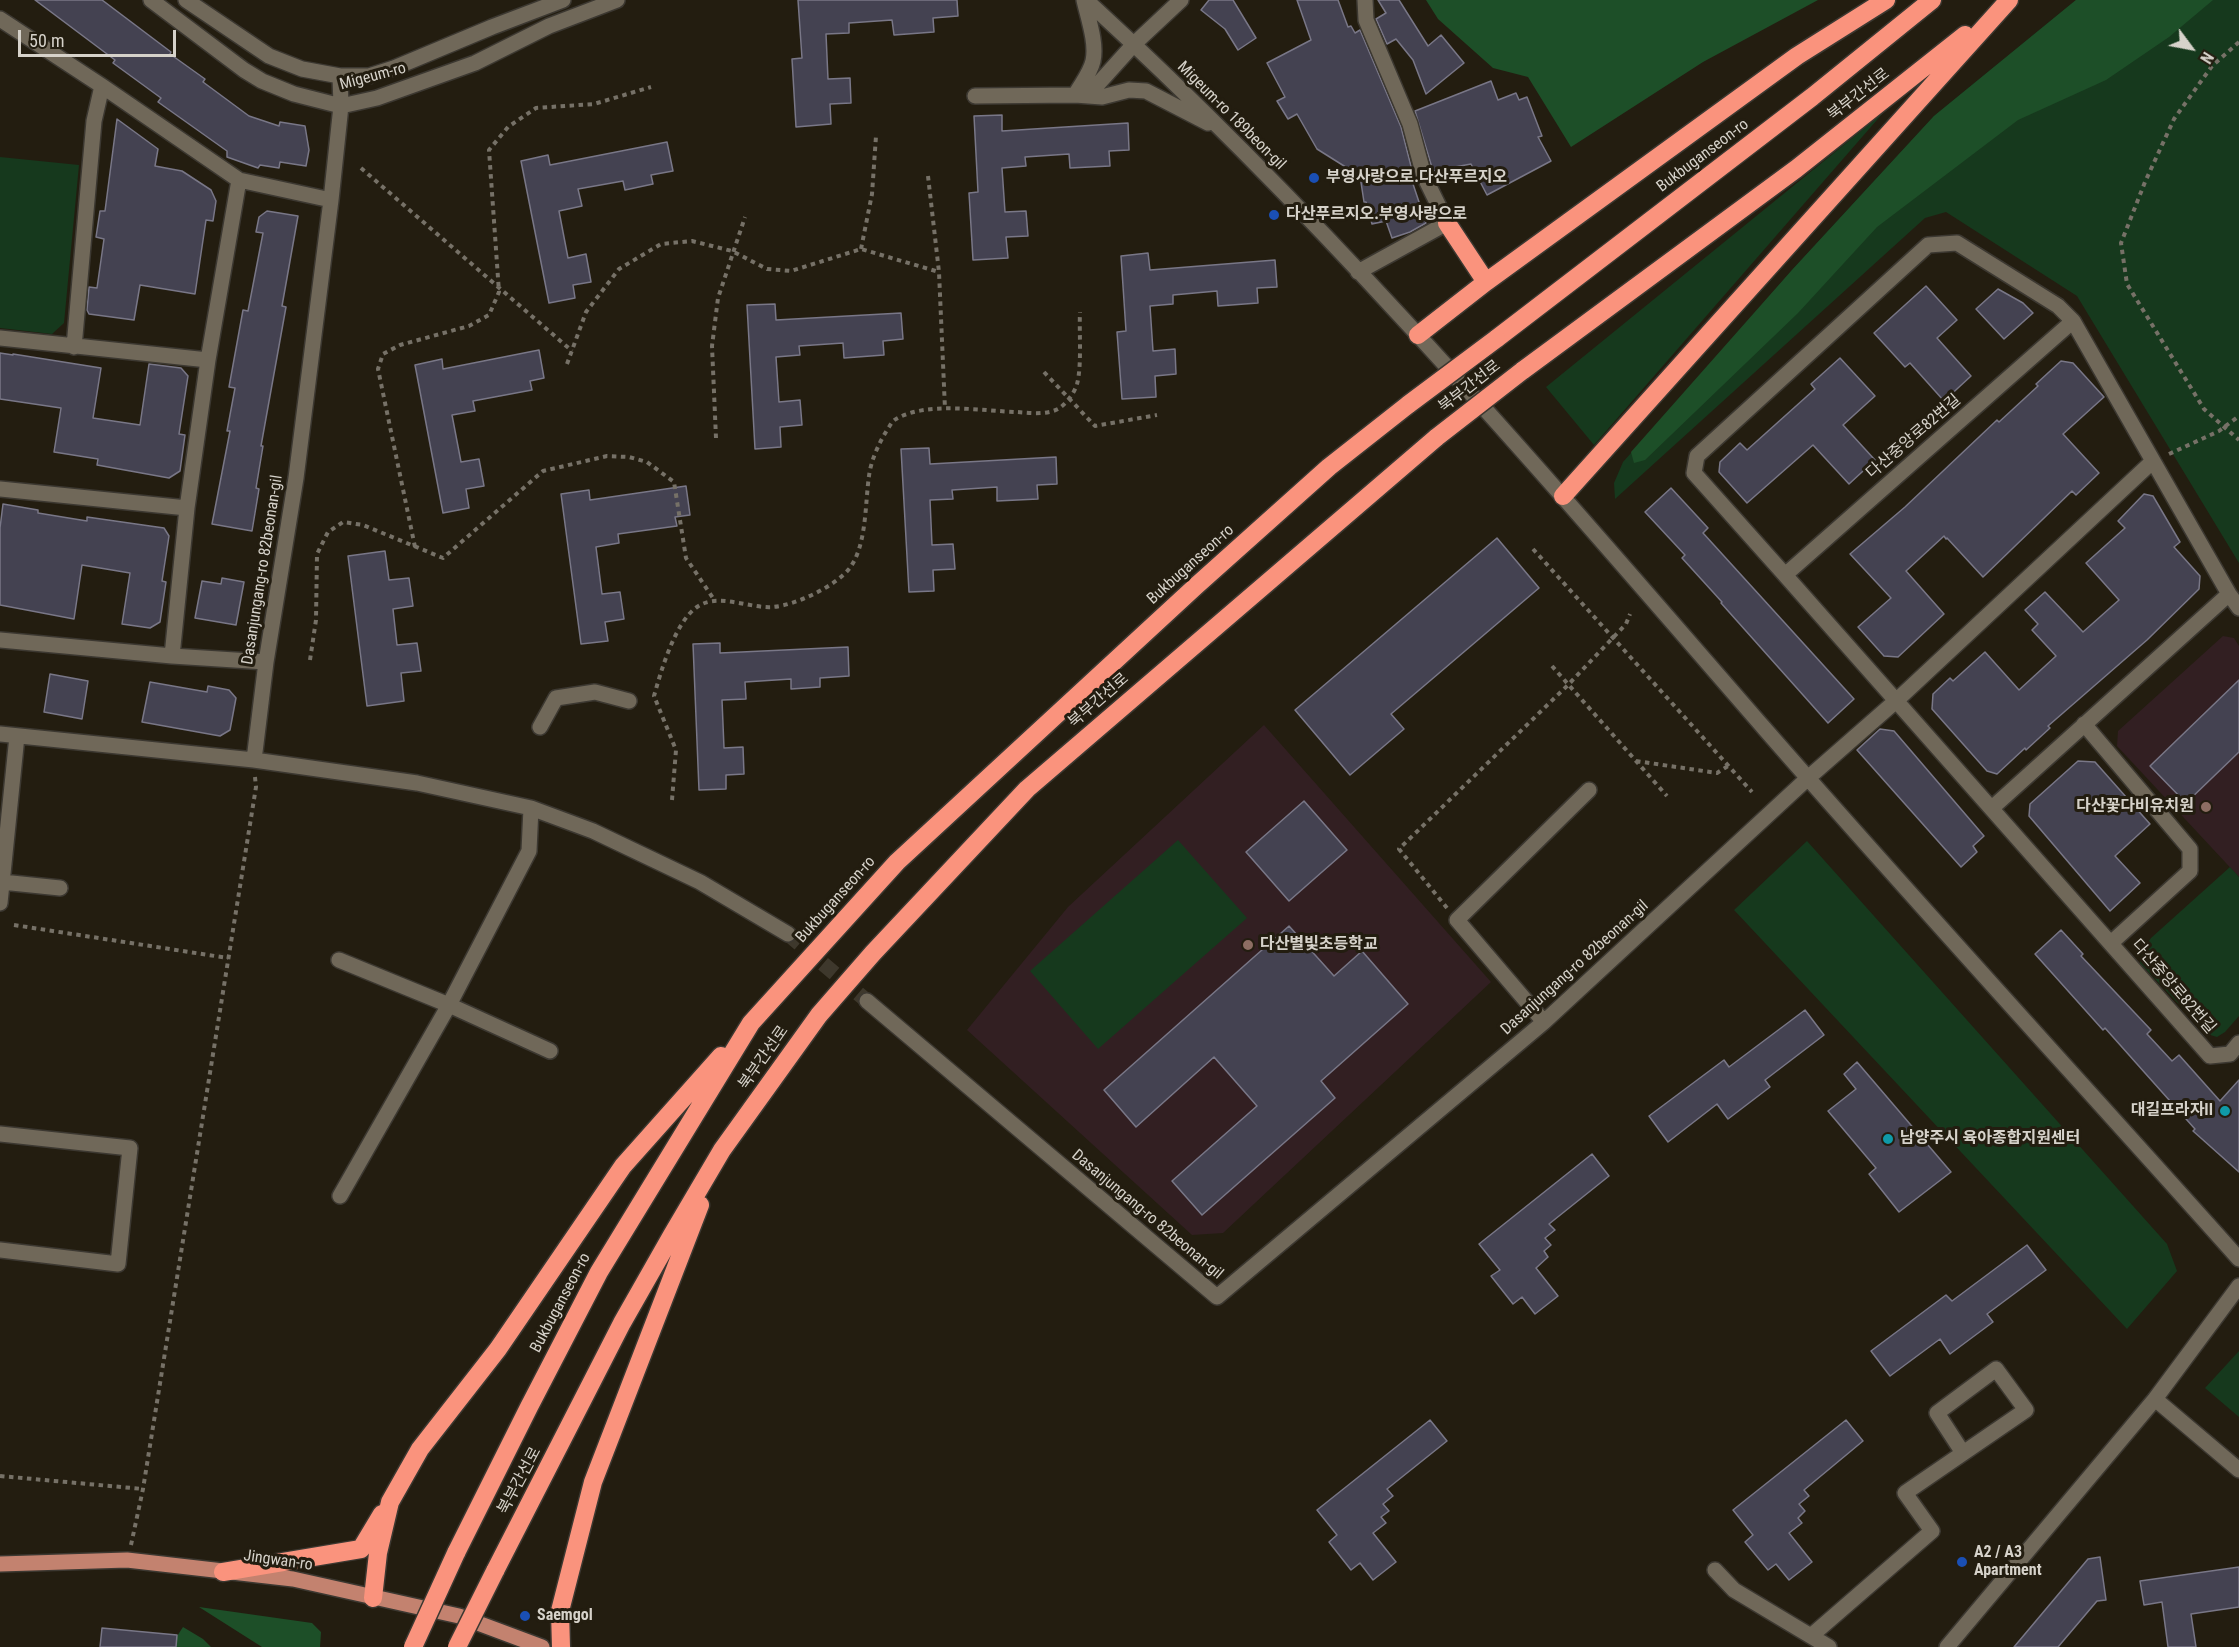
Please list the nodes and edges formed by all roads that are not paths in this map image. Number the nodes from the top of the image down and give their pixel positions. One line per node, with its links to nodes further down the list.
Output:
1 (151, 0): 17 (street, Migeum-ro)
2 (186, 0): 13 (street, Migeum-ro)
3 (563, 0): 13 (street, Migeum-ro)
4 (618, 0): 17 (street, Migeum-ro)
5 (1085, 0): 12 (street, Migeum-ro 189beon-gil); 15 (street)
6 (1181, 0): 12 (street)
7 (1365, 0): 21 (street)
8 (1886, 0): 23 (highway)
9 (1932, 0): 60 (highway, Bukbuganseon-ro, bridge)
10 (2009, 0): 31 (highway); 64 (highway, 북부간선로, bridge)
11 (0, 19): 14 (street)
12 (1134, 44): 15 (street); 18 (street, Migeum-ro 189beon-gil)
13 (340, 76): 17 (street, Dasanjungang-ro 82beonan-gil)
14 (102, 86): 19 (street); 27 (street)
15 (1075, 95): 16 (street); 18 (street)
16 (975, 96)
17 (341, 106): 20 (street, Dasanjungang-ro 82beonan-gil)
18 (1222, 130): 22 (street, Migeum-ro 189beon-gil)
19 (238, 180): 20 (street); 28 (street)
20 (331, 200): 38 (street, Dasanjungang-ro 82beonan-gil)
21 (1447, 223): 22 (street); 23 (highway)
22 (1358, 272): 25 (street, Migeum-ro 189beon-gil)
23 (1486, 282): 25 (highway)
24 (2073, 321): 29 (street); 33 (street, 다산중앙로82번길); 33 (street)
25 (1418, 335): 31 (street, Migeum-ro 189beon-gil)
26 (0, 338): 27 (street)
27 (74, 347): 28 (street)
28 (208, 360): 32 (street)
29 (2153, 461): 34 (street); 39 (street)
30 (0, 489): 32 (street)
31 (1563, 496): 46 (street, Migeum-ro 189beon-gil)
32 (187, 508): 37 (street)
33 (1785, 575): 39 (street, 다산중앙로82번길)
34 (2229, 594): 35 (street); 41 (street)
35 (2239, 608)
36 (0, 640): 37 (street)
37 (172, 656): 38 (street)
38 (266, 662): 45 (street, Dasanjungang-ro 82beonan-gil)
39 (1897, 700): 46 (street); 50 (street, 다산중앙로82번길)
40 (629, 701): 42 (street)
41 (2084, 724): 50 (street); 55 (street, 다산중앙로82번길)
42 (540, 727)
43 (0, 734): 44 (street)
44 (17, 736): 45 (street); 47 (street)
45 (254, 760): 49 (street)
46 (1808, 778): 59 (street, Dasanjungang-ro 82beonan-gil); 67 (street)
47 (6, 783): 51 (street)
48 (1589, 790): 59 (street)
49 (531, 808): 54 (street); 58 (street)
50 (1992, 808): 55 (street, 다산중앙로82번길)
51 (2, 882): 52 (street); 53 (street)
52 (60, 888)
53 (0, 903)
54 (788, 934)
55 (2111, 943): 61 (street, 다산중앙로82번길)
56 (339, 960): 58 (street)
57 (867, 1000): 59 (street, Dasanjungang-ro 82beonan-gil)
58 (449, 1005): 62 (street); 65 (street)
59 (1544, 1022)
60 (751, 1023): 72 (highway); 78 (highway, Bukbuganseon-ro, bridge)
61 (2239, 1043)
62 (550, 1051)
63 (0, 1134): 66 (street)
64 (722, 1150): 79 (highway, 북부간선로, bridge); 81 (highway)
65 (340, 1196)
66 (0, 1250)
67 (2239, 1259)
68 (2239, 1286): 69 (street)
69 (2155, 1399): 71 (street); 83 (street)
70 (1963, 1453): 70 (street); 77 (street)
71 (2239, 1470)
72 (390, 1502): 75 (highway); 76 (highway)
73 (0, 1564): 75 (main road, Jingwan-ro)
74 (1715, 1570): 77 (street)
75 (223, 1572): 76 (main road, Jingwan-ro)
76 (373, 1598): 80 (main road, Jingwan-ro)
77 (1812, 1636): 82 (street)
78 (413, 1647)
79 (457, 1647)
80 (542, 1647)
81 (561, 1647)
82 (1829, 1647)
83 (1947, 1647)

